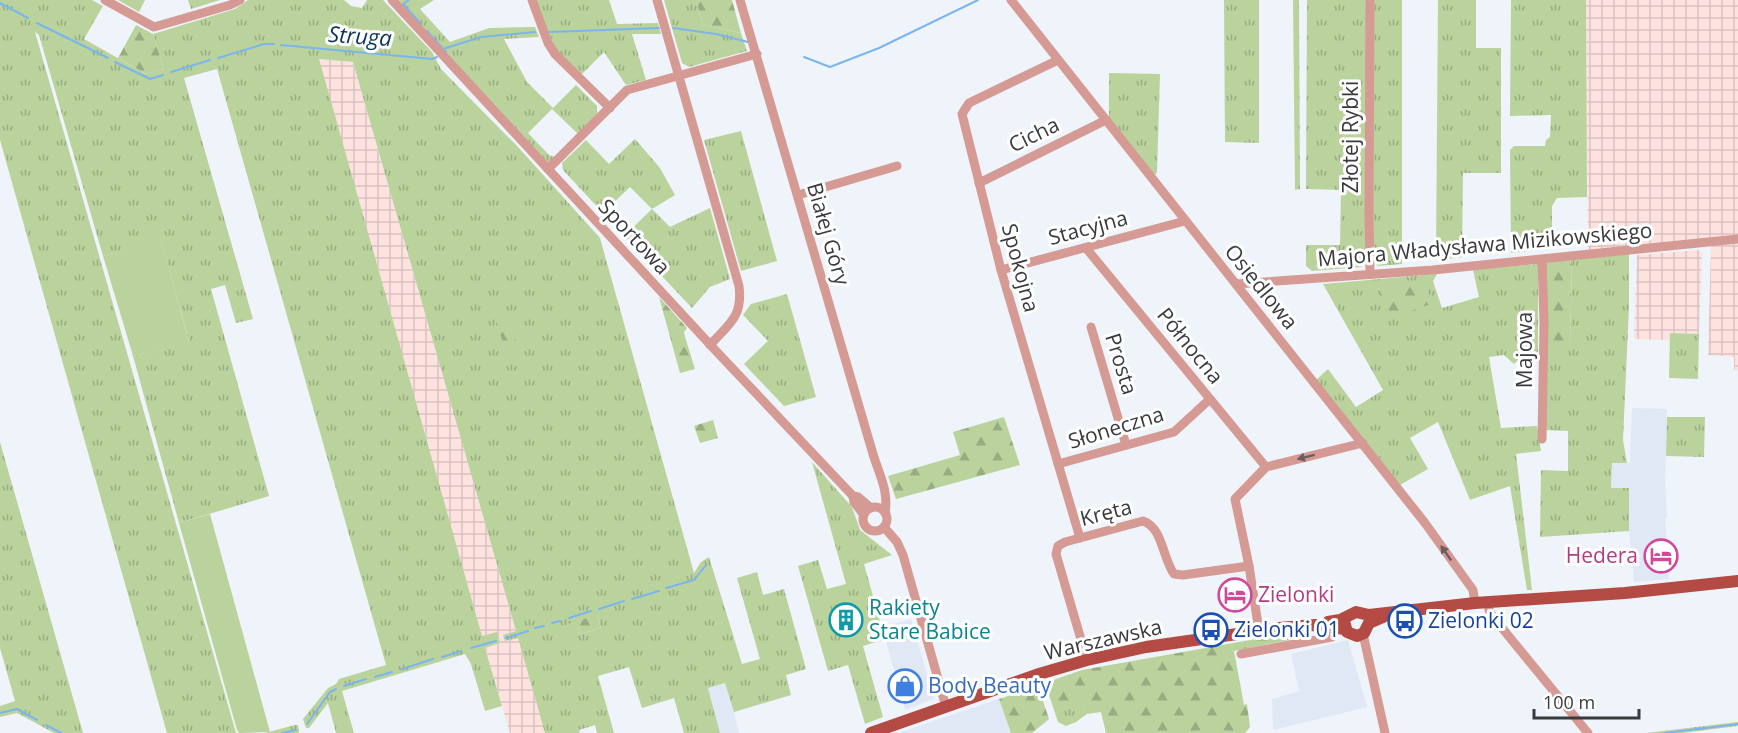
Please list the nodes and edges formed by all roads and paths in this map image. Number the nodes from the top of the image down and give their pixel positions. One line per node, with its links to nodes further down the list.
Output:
1 (105, 0): 2 (street)
2 (240, 0)
3 (392, 0): 15 (street, Sportowa)
4 (532, 0): 12 (street)
5 (657, 0): 11 (street)
6 (740, 0): 9 (street, Białej Góry)
7 (1011, 0): 10 (street, Osiedlowa)
8 (1370, 0): 23 (street, Złotej Rybki)
9 (756, 54): 11 (street); 17 (street, Białej Góry)
10 (1058, 60): 13 (street, Osiedlowa); 16 (street, Spokojna)
11 (679, 75): 12 (street); 26 (street)
12 (610, 108): 15 (street)
13 (1106, 120): 16 (street, Cicha); 18 (street, Osiedlowa)
14 (897, 166): 17 (street)
15 (548, 169): 26 (street, Sportowa)
16 (979, 183): 22 (street, Spokojna)
17 (798, 195): 33 (street, Białej Góry)
18 (1185, 221): 20 (street, Stacyjna); 24 (street, Osiedlowa)
19 (1738, 239): 21 (street, Majora Władysława Mizikowskiego)
20 (1086, 248): 22 (street, Stacyjna); 27 (street, Północna)
21 (1542, 260): 23 (street, Majora Władysława Mizikowskiego); 28 (street, Majowa)
22 (1001, 270): 31 (street, Spokojna)
23 (1370, 274): 24 (street, Majora Władysława Mizikowskiego)
24 (1236, 284): 29 (street, Osiedlowa)
25 (1091, 327): 30 (street, Prosta)
26 (710, 345): 34 (street, Sportowa)
27 (1210, 399): 30 (street, Słoneczna); 32 (street, Północna)
28 (1542, 439)
29 (1363, 443): 32 (street, one-way to 32); 41 (street, Osiedlowa, one-way to 29)
30 (1126, 445): 31 (street, Słoneczna)
31 (1058, 464): 37 (street, Spokojna)
32 (1266, 467): 38 (street)
33 (880, 478): 34 (street, Białej Góry); 35 (street, Białej Góry)
34 (870, 510): 35 (street); 36 (street)
35 (885, 513): 36 (street)
36 (884, 528): 49 (street)
37 (1080, 538): 38 (street, Kręta); 48 (street, Kręta)
38 (1249, 566): 44 (street)
39 (1738, 581): 40 (main road)
40 (1488, 602): 41 (main road); 52 (street)
41 (1474, 603): 43 (main road)
42 (1298, 626): 43 (main road, Warszawska); 44 (main road, Warszawska); 46 (street)
43 (1356, 626): 51 (street)
44 (1259, 631): 48 (main road, Warszawska)
45 (1332, 637): 46 (street)
46 (1301, 643): 47 (street)
47 (1241, 654)
48 (1087, 660): 49 (main road, Warszawska)
49 (946, 707): 50 (main road, Warszawska)
50 (871, 733)
51 (1385, 733)
52 (1588, 733)

